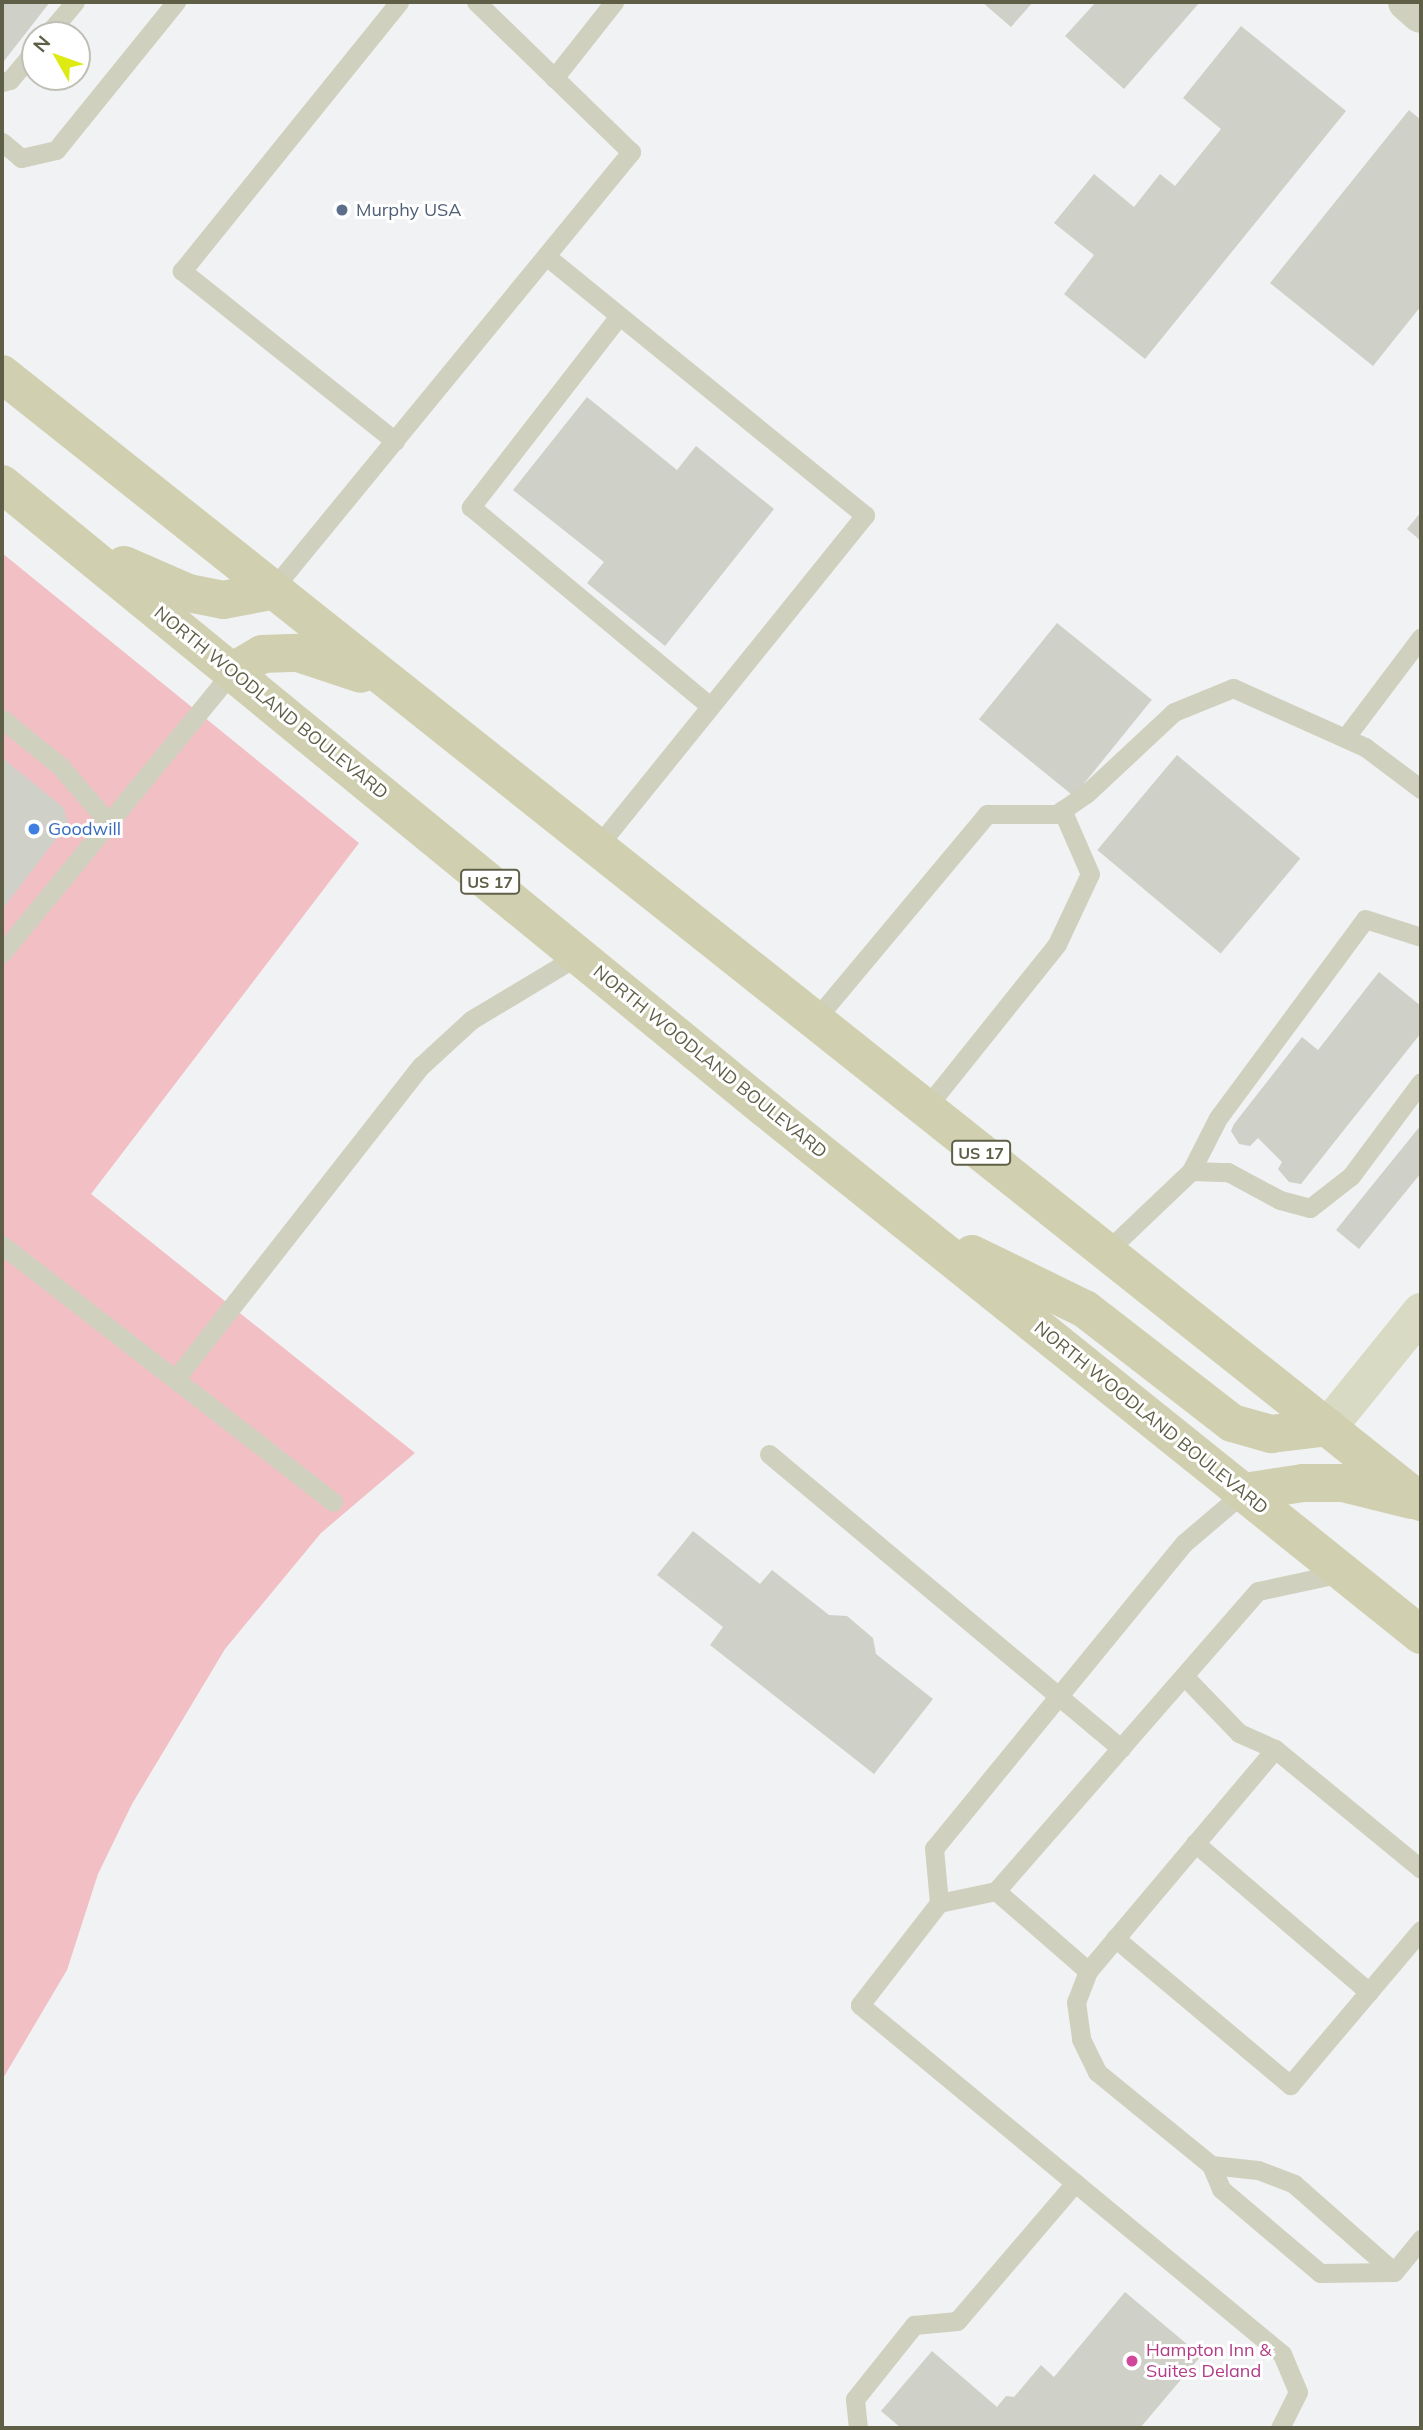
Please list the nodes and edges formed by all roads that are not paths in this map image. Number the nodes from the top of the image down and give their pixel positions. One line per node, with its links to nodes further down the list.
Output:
1 (75, 2): 8 (lane)
2 (176, 2): 12 (lane)
3 (399, 2): 16 (lane)
4 (476, 2): 10 (lane)
5 (614, 2): 10 (lane)
6 (1407, 2): 7 (street)
7 (1421, 13)
8 (59, 21)
9 (21, 67): 11 (lane)
10 (554, 78): 13 (lane)
11 (2, 82)
12 (2, 142)
13 (546, 256): 14 (lane); 16 (lane)
14 (619, 316): 23 (lane); 23 (lane)
15 (2, 374): 19 (main road, US 17)
16 (395, 441): 19 (lane)
17 (2, 484): 18 (main road, NORTH WOODLAND BOULEVARD / US 17)
18 (74, 542): 19 (main road); 21 (main road, NORTH WOODLAND BOULEVARD / US 17)
19 (271, 591): 22 (main road, US 17)
20 (1421, 637): 25 (lane)
21 (233, 671): 22 (main road); 28 (lane); 32 (main road, NORTH WOODLAND BOULEVARD / US 17)
22 (386, 682): 29 (main road, US 17)
23 (710, 706): 29 (lane)
24 (2, 719): 28 (lane)
25 (1345, 738): 26 (lane); 27 (lane)
26 (1421, 789)
27 (1062, 810): 33 (lane); 35 (lane)
28 (109, 823): 31 (lane)
29 (596, 848): 33 (main road, US 17)
30 (1421, 937): 36 (lane)
31 (2, 953)
32 (579, 955): 37 (main road, NORTH WOODLAND BOULEVARD / US 17); 41 (lane)
33 (814, 1021): 35 (main road, US 17)
34 (1421, 1082): 36 (lane)
35 (925, 1109): 39 (main road, US 17)
36 (1191, 1171): 39 (lane)
37 (907, 1222): 42 (main road); 44 (main road, NORTH WOODLAND BOULEVARD / US 17)
38 (2, 1244): 41 (lane)
39 (1107, 1252): 42 (main road, US 17)
40 (1421, 1311): 42 (street)
41 (176, 1378): 45 (lane)
42 (1328, 1427): 46 (main road, US 17)
43 (769, 1454): 50 (lane)
44 (1244, 1492): 46 (main road); 47 (main road, NORTH WOODLAND BOULEVARD / US 17); 50 (lane)
45 (333, 1502)
46 (1421, 1503)
47 (1344, 1572): 48 (main road, NORTH WOODLAND BOULEVARD / US 17); 49 (lane)
48 (1421, 1635)
49 (1184, 1676): 51 (lane); 52 (lane)
50 (1059, 1697): 51 (lane); 56 (lane)
51 (1121, 1748): 55 (lane)
52 (1275, 1749): 53 (lane); 54 (lane)
53 (1195, 1843): 58 (lane); 60 (lane)
54 (1421, 1869)
55 (996, 1891): 56 (lane); 59 (lane)
56 (939, 1903): 62 (lane)
57 (1421, 1930): 60 (lane)
58 (1115, 1938): 59 (lane); 60 (lane)
59 (1088, 1970): 61 (lane)
60 (1369, 1992)
61 (1211, 2165): 64 (lane); 64 (lane)
62 (1075, 2183): 65 (lane); 66 (lane)
63 (1421, 2239): 64 (lane)
64 (1394, 2272)
65 (858, 2428)
66 (1280, 2428)

